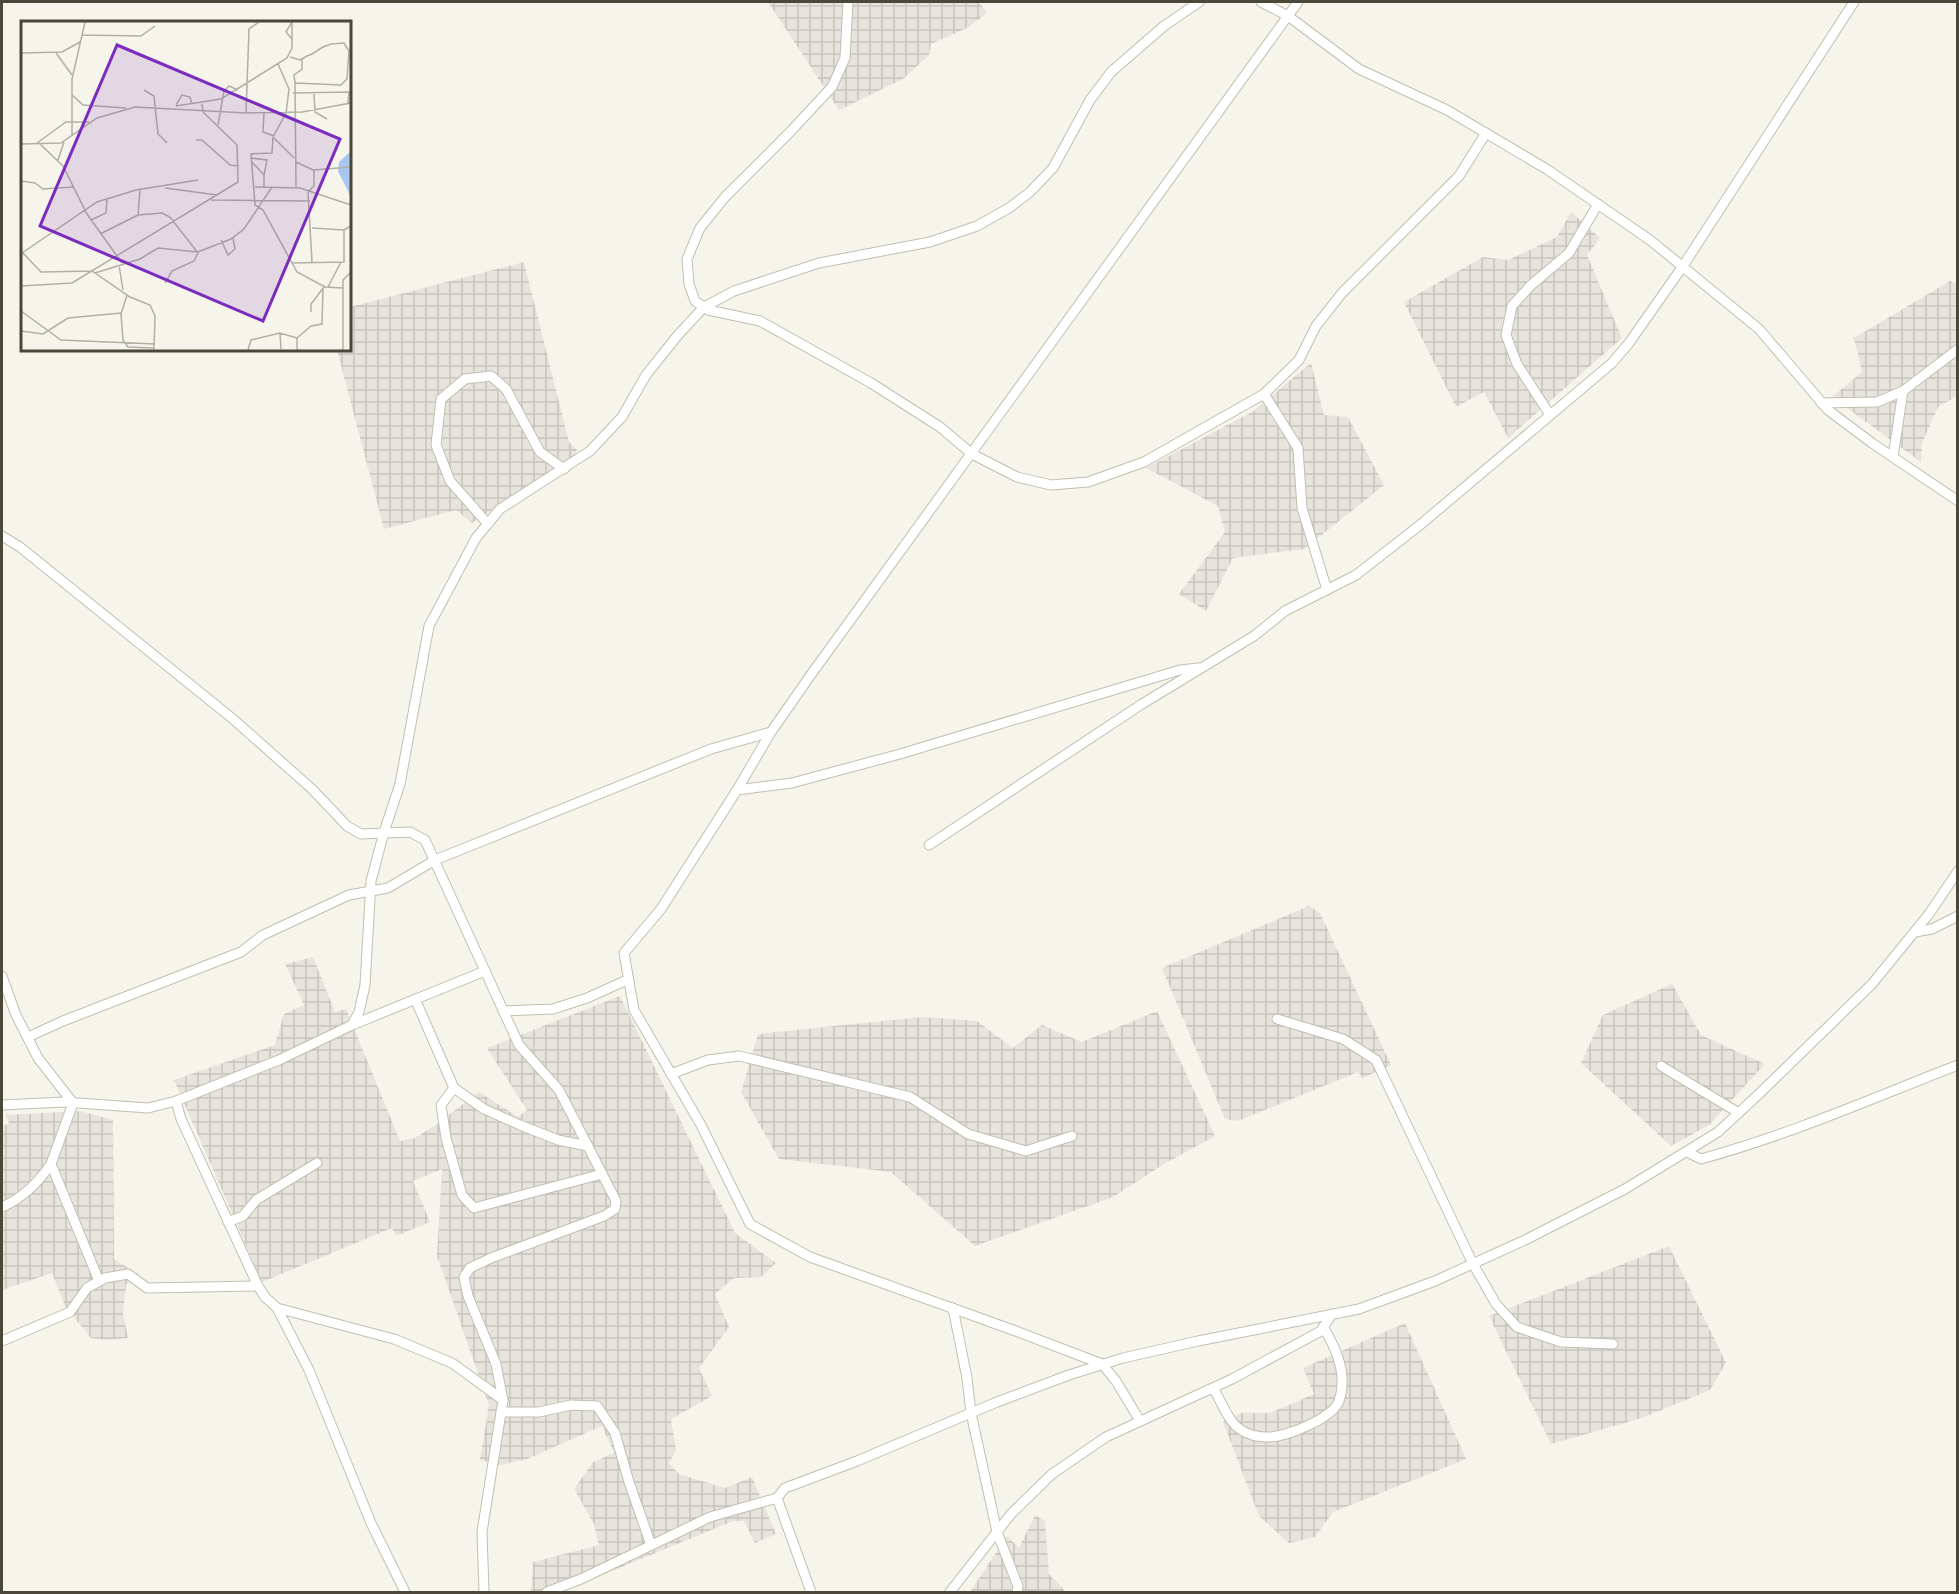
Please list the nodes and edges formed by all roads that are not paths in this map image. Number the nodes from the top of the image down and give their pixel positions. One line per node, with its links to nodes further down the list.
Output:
1 (848, 2): 10 (lane)
2 (1198, 2): 10 (lane)
3 (1261, 2): 6 (lane)
4 (1298, 2): 6 (lane)
5 (1854, 2): 9 (lane)
6 (1288, 16): 7 (lane); 16 (lane)
7 (1486, 133): 8 (lane); 13 (lane)
8 (1598, 204): 9 (lane); 15 (lane)
9 (1683, 266): 14 (lane); 15 (lane)
10 (704, 307): 16 (lane); 18 (lane)
11 (1958, 349): 12 (lane)
12 (1903, 390): 14 (lane); 17 (lane)
13 (1264, 394): 16 (lane); 22 (lane)
14 (1821, 403): 17 (lane)
15 (1550, 415): 22 (lane)
16 (972, 454): 24 (lane)
17 (1893, 457): 19 (lane)
18 (564, 469): 20 (lane); 20 (lane)
19 (1958, 501)
20 (488, 524): 26 (lane)
21 (2, 536): 26 (lane)
22 (1327, 590): 23 (lane)
23 (1203, 667): 25 (lane); 27 (lane)
24 (771, 732): 25 (lane); 28 (lane)
25 (737, 790): 35 (lane)
26 (384, 832): 28 (lane); 30 (lane)
27 (929, 845)
28 (435, 860): 30 (lane); 33 (lane)
29 (1958, 871): 32 (lane)
30 (371, 893): 39 (lane); 40 (lane)
31 (1958, 916): 32 (lane)
32 (1915, 932): 48 (lane)
33 (485, 971): 36 (lane); 37 (lane)
34 (2, 976): 40 (lane)
35 (627, 980): 37 (lane); 43 (lane)
36 (415, 999): 39 (lane); 44 (lane)
37 (504, 1011): 50 (lane)
38 (1277, 1019): 57 (lane)
39 (352, 1025): 45 (lane)
40 (28, 1037): 46 (lane)
41 (1958, 1065): 51 (lane)
42 (1661, 1066): 48 (lane)
43 (671, 1074): 49 (lane); 61 (lane)
44 (454, 1088): 50 (lane); 54 (lane)
45 (176, 1101): 46 (lane); 56 (lane)
46 (74, 1103): 47 (lane); 53 (lane)
47 (2, 1105)
48 (1739, 1113): 51 (lane)
49 (1072, 1136)
50 (588, 1146): 54 (lane)
51 (1687, 1152): 57 (lane)
52 (317, 1163): 56 (lane)
53 (51, 1164): 55 (lane); 58 (lane)
54 (602, 1174): 68 (lane)
55 (2, 1207)
56 (228, 1222): 59 (lane)
57 (1473, 1264): 62 (lane); 65 (lane)
58 (99, 1281): 59 (lane); 64 (lane)
59 (258, 1286): 60 (lane)
60 (277, 1308): 68 (lane); 75 (lane)
61 (953, 1308): 66 (lane); 70 (lane)
62 (1332, 1314): 63 (lane); 66 (lane)
63 (1323, 1327): 67 (lane); 67 (lane)
64 (2, 1341)
65 (1613, 1344)
66 (1102, 1364): 70 (lane); 71 (lane)
67 (1213, 1388): 71 (lane)
68 (503, 1400): 69 (lane)
69 (501, 1412): 74 (lane); 76 (lane)
70 (971, 1413): 72 (lane); 73 (lane)
71 (1140, 1421): 73 (lane)
72 (777, 1498): 74 (lane); 78 (lane)
73 (997, 1532): 79 (lane); 80 (lane)
74 (651, 1545): 77 (lane)
75 (405, 1593)
76 (484, 1593)
77 (547, 1593)
78 (811, 1593)
79 (950, 1593)
80 (1017, 1593)

